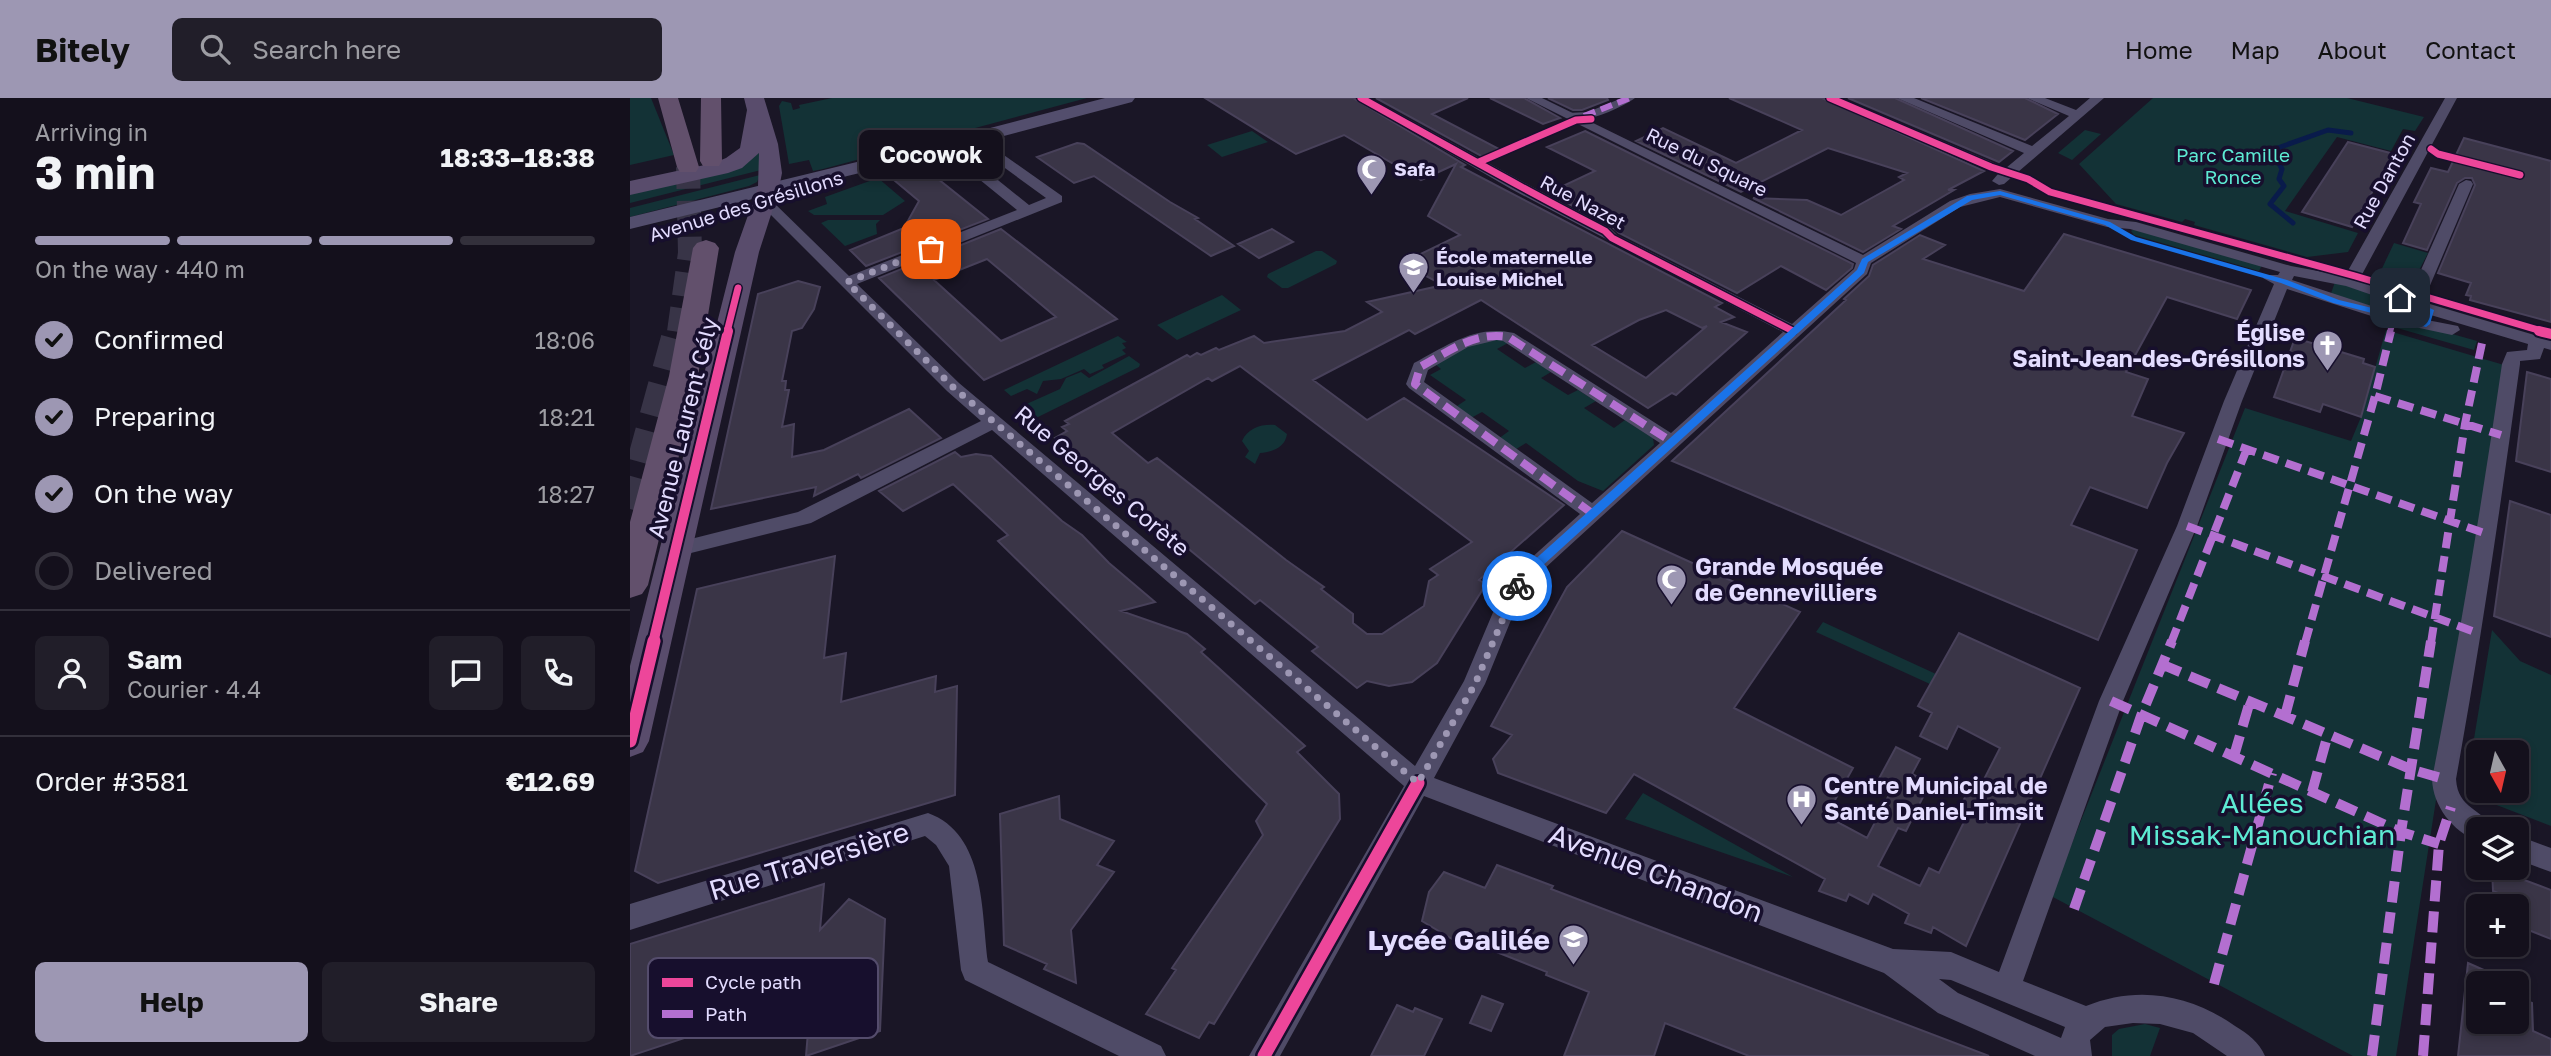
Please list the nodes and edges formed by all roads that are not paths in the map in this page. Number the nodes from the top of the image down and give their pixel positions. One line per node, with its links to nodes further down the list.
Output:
1 (658, 98): 17 (highway)
2 (668, 98): 17 (highway)
3 (684, 98): 21 (highway)
4 (711, 98): 21 (highway)
5 (1126, 98): 18 (main road, Avenue des Grésillons)
6 (1361, 98): 37 (street, Rue Nazet)
7 (1532, 98): 16 (street, Rue du Square)
8 (1630, 98): 16 (street)
9 (1830, 98): 22 (street)
10 (1903, 98): 20 (street)
11 (2033, 98): 15 (street)
12 (2098, 98): 15 (street)
13 (2451, 98): 34 (street, Rue Danton)
14 (755, 102): 24 (main road); 26 (main road, Avenue Laurent Cély)
15 (2079, 114): 20 (street)
16 (1568, 116): 31 (street, Rue du Square)
17 (680, 130): 21 (highway)
18 (972, 139): 19 (main road, Avenue des Grésillons); 27 (street)
19 (947, 146): 26 (main road, Avenue des Grésillons); 27 (street)
20 (2034, 152): 22 (street)
21 (701, 164)
22 (2007, 173): 25 (street)
23 (2466, 184): 35 (street)
24 (630, 188)
25 (2000, 193): 31 (street); 32 (street)
26 (768, 195): 28 (main road, Avenue des Grésillons); 29 (main road, Avenue des Grésillons); 33 (street, Rue Georges Corète); 42 (main road, Avenue Laurent Cély)
27 (1028, 211): 33 (street)
28 (630, 223)
29 (630, 240)
30 (706, 248): 43 (highway)
31 (1864, 261): 37 (street)
32 (2287, 276): 34 (street); 36 (street); 51 (street)
33 (847, 282): 39 (street, Rue Georges Corète)
34 (2350, 282): 35 (street)
35 (2414, 303): 36 (street)
36 (2428, 317): 38 (street)
37 (1793, 331): 40 (street)
38 (2543, 350): 46 (street)
39 (995, 421): 42 (street); 45 (street, Rue Georges Corète)
40 (1672, 442): 41 (street); 41 (street)
41 (1593, 514): 45 (street)
42 (675, 550): 44 (main road, Avenue Laurent Cély)
43 (630, 585)
44 (630, 741)
45 (1418, 783): 50 (street, Avenue Chandon); 54 (street)
46 (2466, 819)
47 (2529, 851): 48 (street)
48 (2551, 860)
49 (630, 917): 53 (street, Rue Traversière)
50 (1893, 962): 51 (street, Avenue Chandon); 55 (street, Avenue Chandon)
51 (2007, 988): 52 (street, Avenue Chandon)
52 (2086, 1021): 56 (street); 57 (street)
53 (1151, 1056)
54 (1264, 1056)
55 (2068, 1056)
56 (2077, 1056)
57 (2250, 1056)

